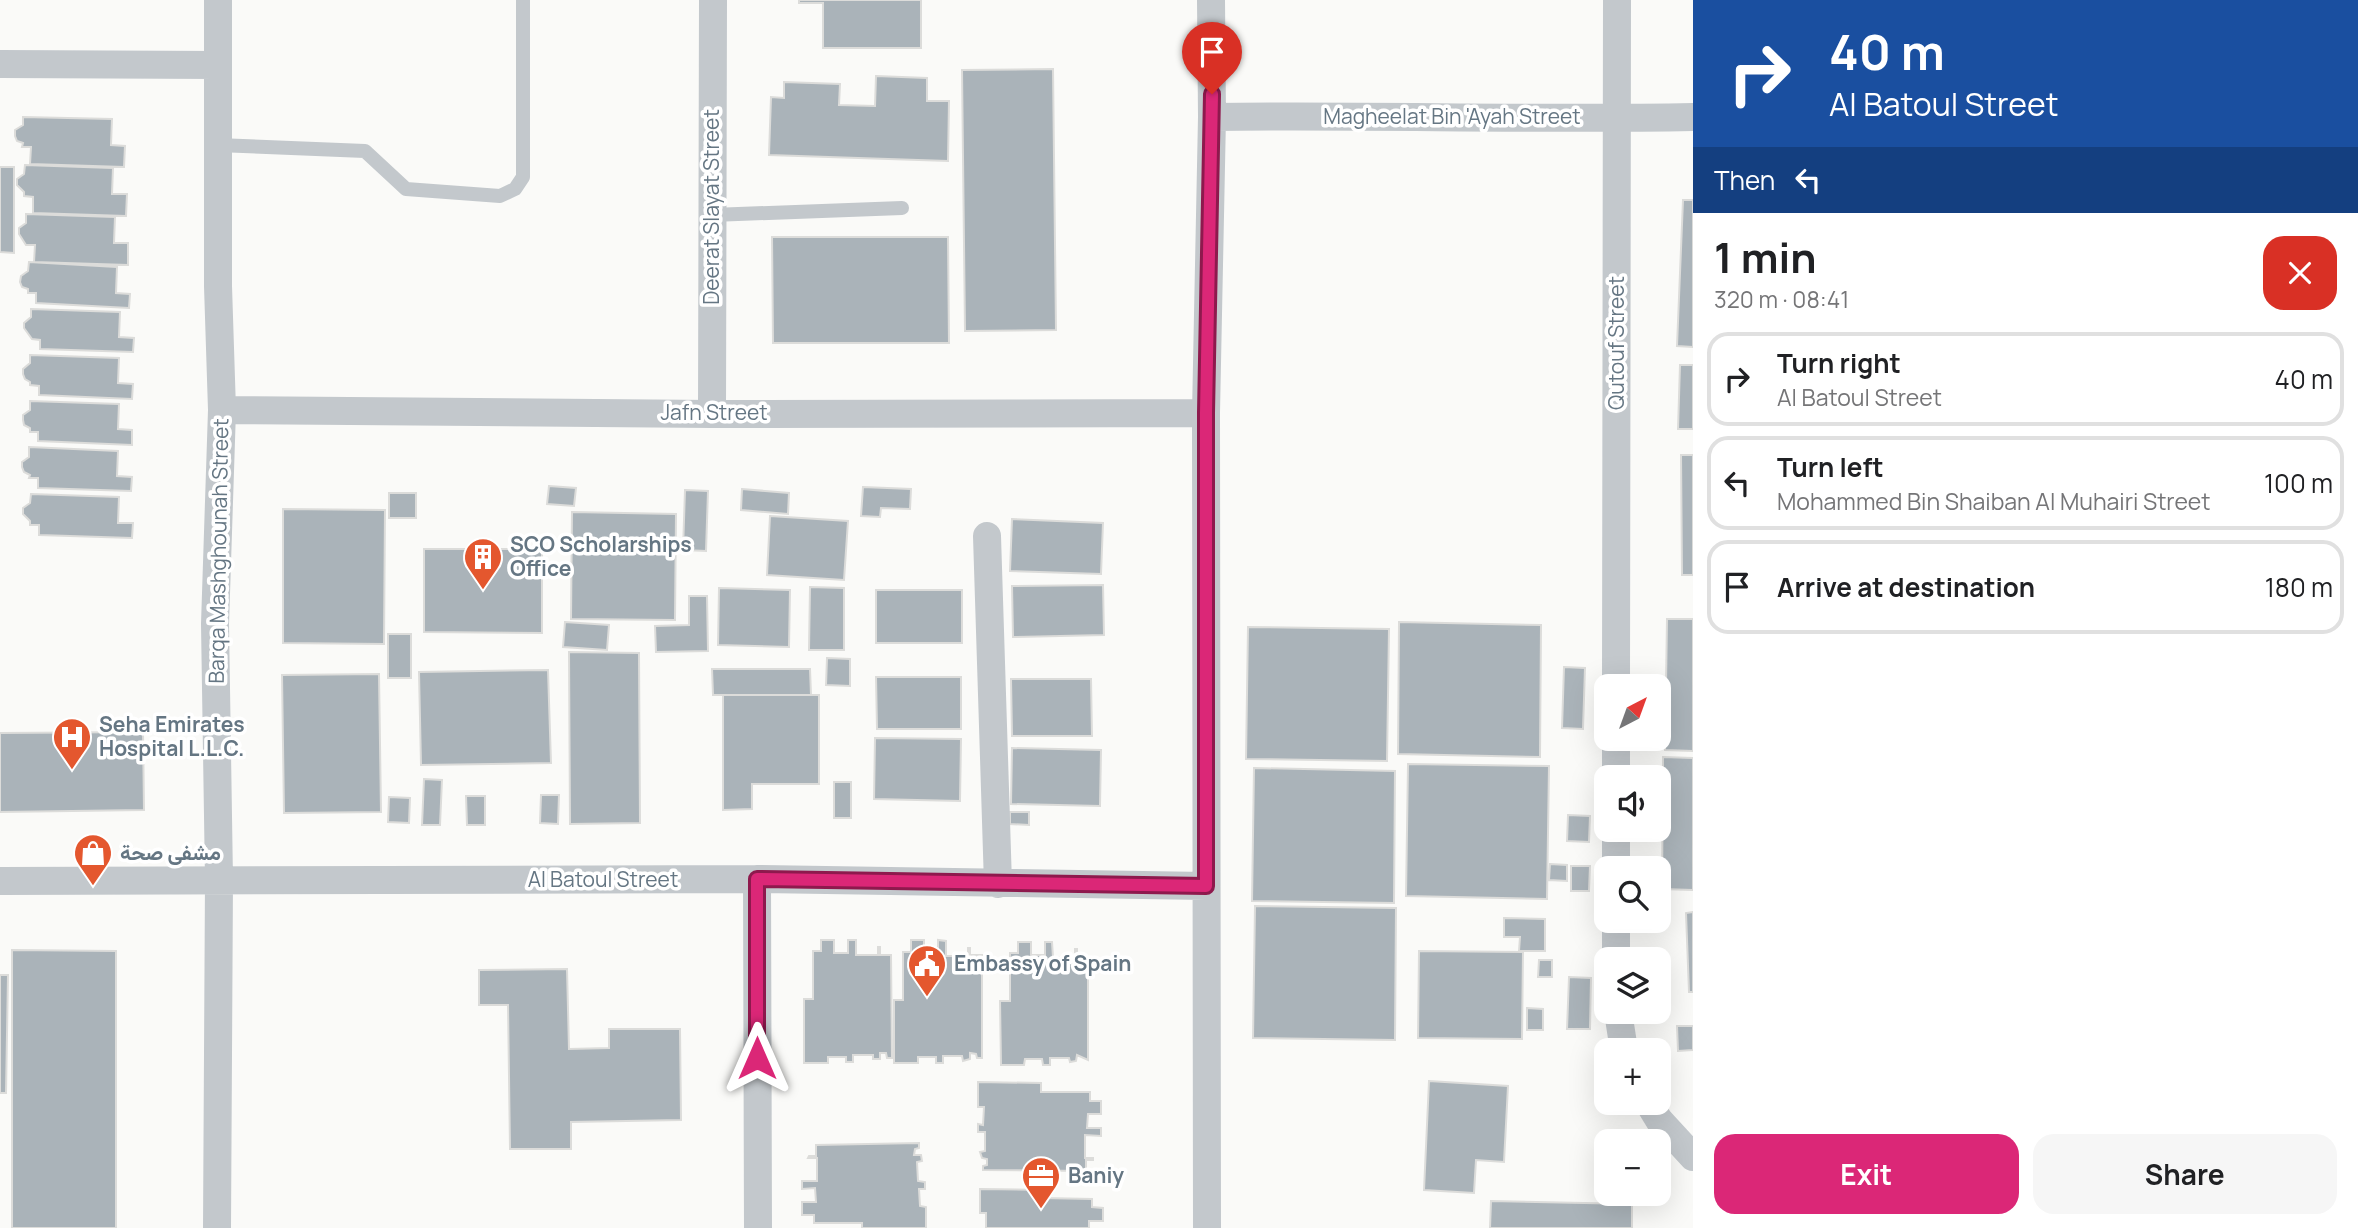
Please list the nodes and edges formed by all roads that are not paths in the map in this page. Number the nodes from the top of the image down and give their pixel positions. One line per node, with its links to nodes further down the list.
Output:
1 (218, 0): 7 (street, Barqa Mashghounah Street)
2 (523, 0): 11 (lane)
3 (713, 0): 13 (street, Deerat Slayat Street)
4 (1211, 0): 8 (street)
5 (1617, 0): 10 (street, Qutouf Street)
6 (0, 64): 7 (street)
7 (217, 65): 11 (street, Barqa Mashghounah Street)
8 (1212, 117): 10 (street, Magheelat Bin 'Ayah Street); 15 (street)
9 (1693, 117): 10 (street, Magheelat Bin 'Ayah Street)
10 (1617, 118): 18 (street, Qutouf Street)
11 (218, 145): 14 (street, Barqa Mashghounah Street)
12 (902, 208): 13 (lane)
13 (712, 215): 16 (street, Deerat Slayat Street)
14 (222, 410): 16 (street, Jafn Street); 20 (street, Barqa Mashghounah Street)
15 (1206, 413): 16 (street, Jafn Street); 23 (street)
16 (712, 414)
17 (987, 536): 22 (street)
18 (1616, 674)
19 (757, 879): 20 (street, Al Batoul Street); 22 (street, Al Batoul Street); 27 (street)
20 (219, 880): 21 (street, Al Batoul Street); 26 (street, Barqa Mashghounah Street)
21 (0, 881)
22 (999, 884): 23 (street, Al Batoul Street)
23 (1206, 886): 28 (street)
24 (1656, 1115): 25 (street)
25 (1693, 1157)
26 (217, 1228)
27 (758, 1228)
28 (1207, 1228)

